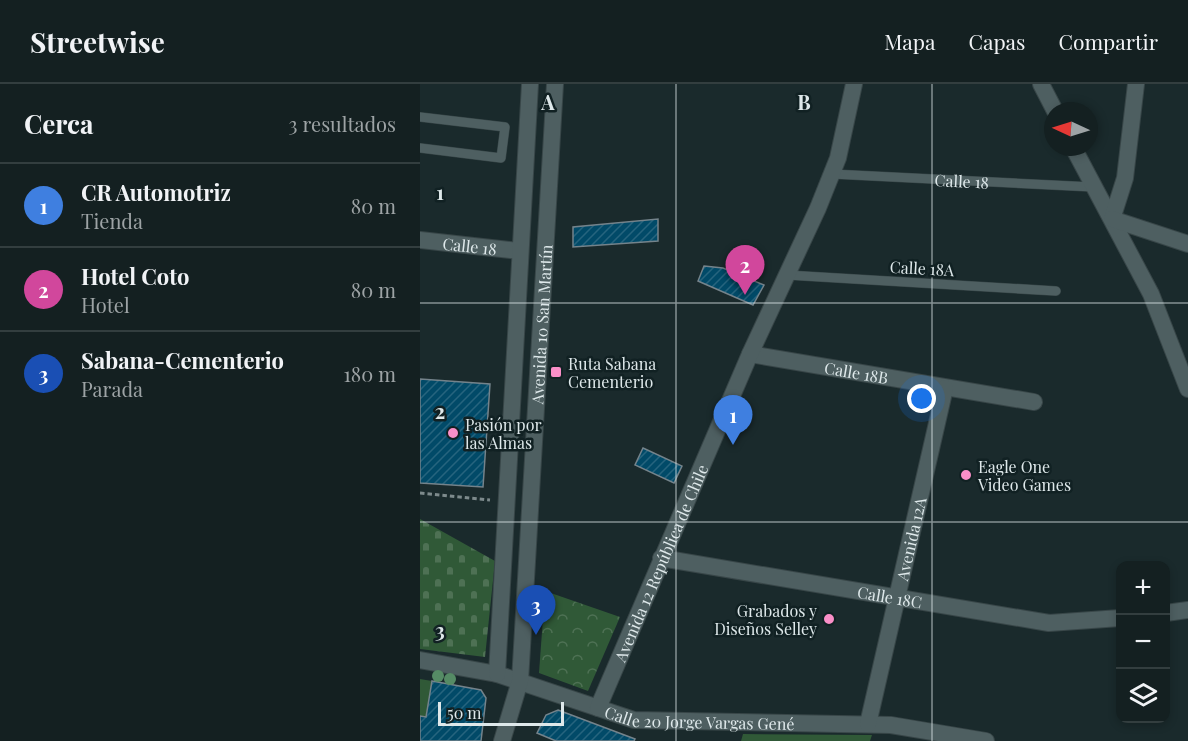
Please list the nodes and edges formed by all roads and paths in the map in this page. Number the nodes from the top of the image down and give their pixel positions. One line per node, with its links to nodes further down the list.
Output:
1 (530, 84): 15 (street, Avenida 10 San Martín)
2 (555, 84): 31 (street, Avenida 10 San Martín)
3 (854, 84): 10 (street, Avenida 12 República de Chile)
4 (1041, 84): 6 (street)
5 (1136, 84): 12 (street)
6 (1050, 102)
7 (420, 117): 8 (lane)
8 (420, 148)
9 (1078, 156): 11 (street)
10 (832, 174): 11 (lane, Calle 18); 16 (street, Avenida 12 República de Chile)
11 (1093, 187): 12 (street)
12 (1112, 219): 14 (street); 20 (street)
13 (420, 240): 15 (street, Calle 18)
14 (1188, 244)
15 (519, 251): 23 (street, Avenida 10 San Martín)
16 (787, 275): 17 (lane, Calle 18A); 18 (street, Avenida 12 República de Chile)
17 (1056, 291)
18 (750, 354): 19 (street, Calle 18B); 24 (street, Avenida 12 República de Chile)
19 (945, 388): 21 (street, Calle 18B); 25 (street, Avenida 12A)
20 (1188, 389)
21 (1034, 402)
22 (420, 493): 23 (path)
23 (507, 501): 30 (street, Avenida 10 San Martín)
24 (661, 558): 25 (street, Calle 18C); 32 (street, Avenida 12 República de Chile)
25 (898, 599): 28 (street, Calle 18C); 33 (street, Avenida 12A)
26 (1188, 610): 27 (street)
27 (1170, 612)
28 (1116, 618)
29 (420, 660): 30 (street, Calle 20 Jorge Vargas Gené)
30 (497, 674): 31 (street, Calle 20 Jorge Vargas Gené)
31 (520, 681): 32 (street, Calle 20 Jorge Vargas Gené); 34 (street, Avenida 10 San Martín)
32 (598, 708): 33 (street, Calle 20 Jorge Vargas Gené)
33 (867, 724): 35 (street, Calle 20 Jorge Vargas Gené)
34 (502, 741)
35 (986, 741)

